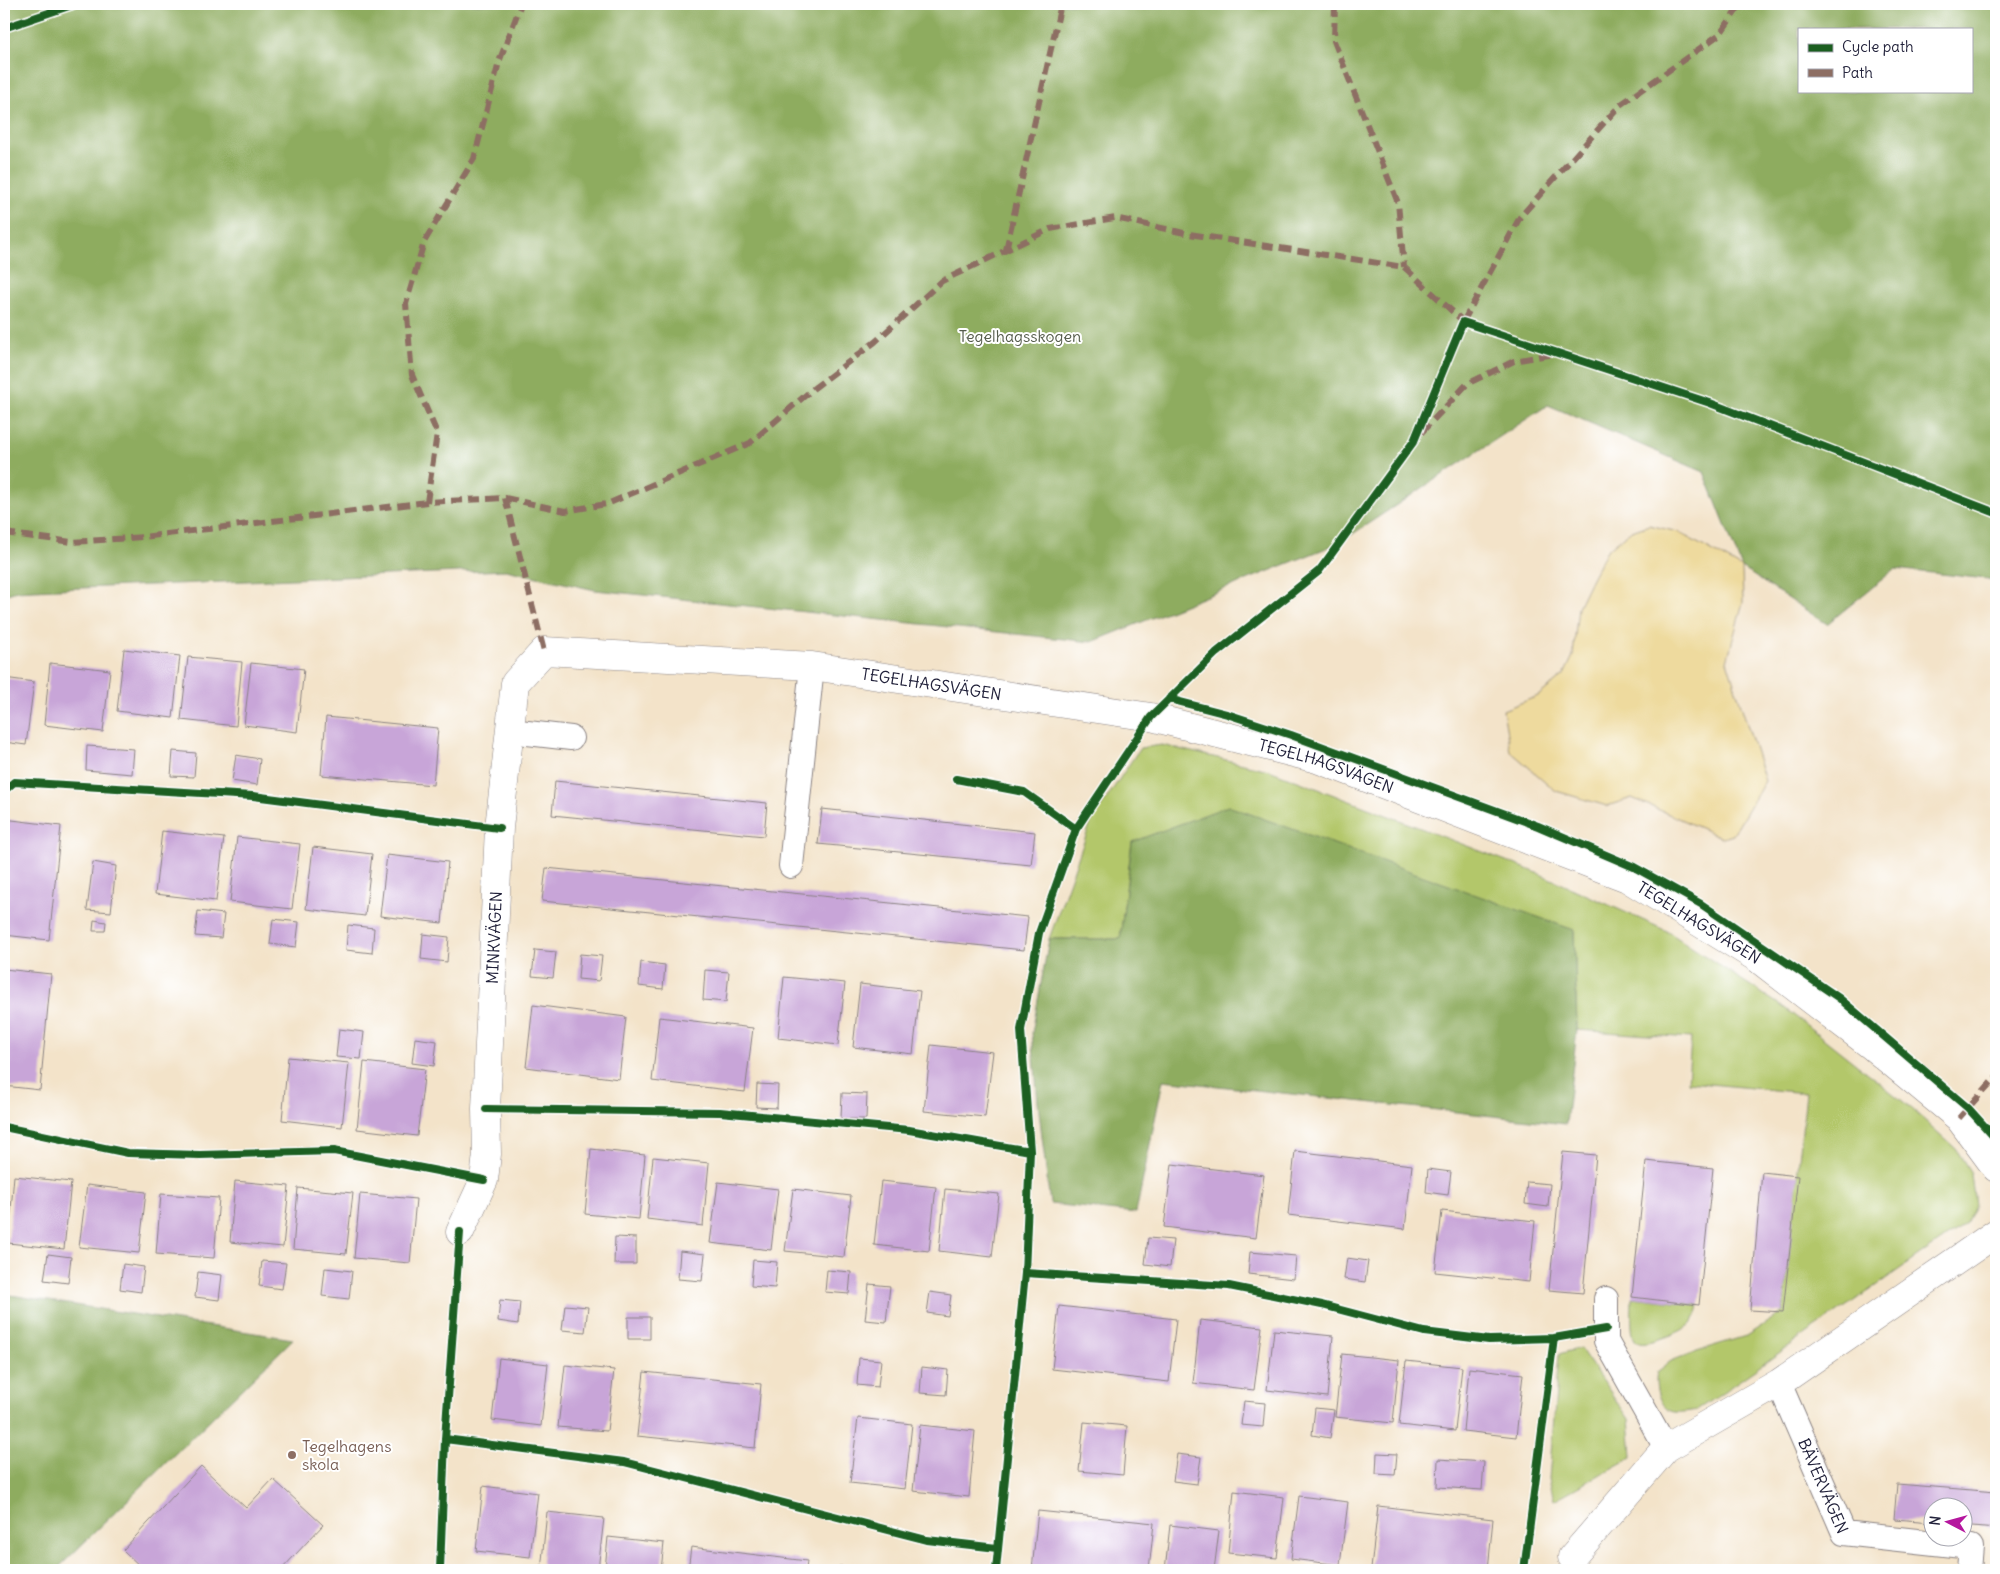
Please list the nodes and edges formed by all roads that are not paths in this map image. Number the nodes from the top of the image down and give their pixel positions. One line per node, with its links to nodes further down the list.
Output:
1 (544, 651): 2 (street, TEGELHAGSVÄGEN); 3 (street, MINKVÄGEN)
2 (812, 666): 5 (lane); 6 (street, TEGELHAGSVÄGEN)
3 (510, 731): 4 (lane); 7 (street, MINKVÄGEN)
4 (570, 738)
5 (791, 866)
6 (1996, 1168)
7 (460, 1232)
8 (1996, 1233): 10 (street)
9 (1606, 1299): 11 (lane)
10 (1779, 1383): 11 (street); 13 (lane, BÄVERVÄGEN)
11 (1666, 1448): 12 (street)
12 (1572, 1557)
13 (1969, 1570)

